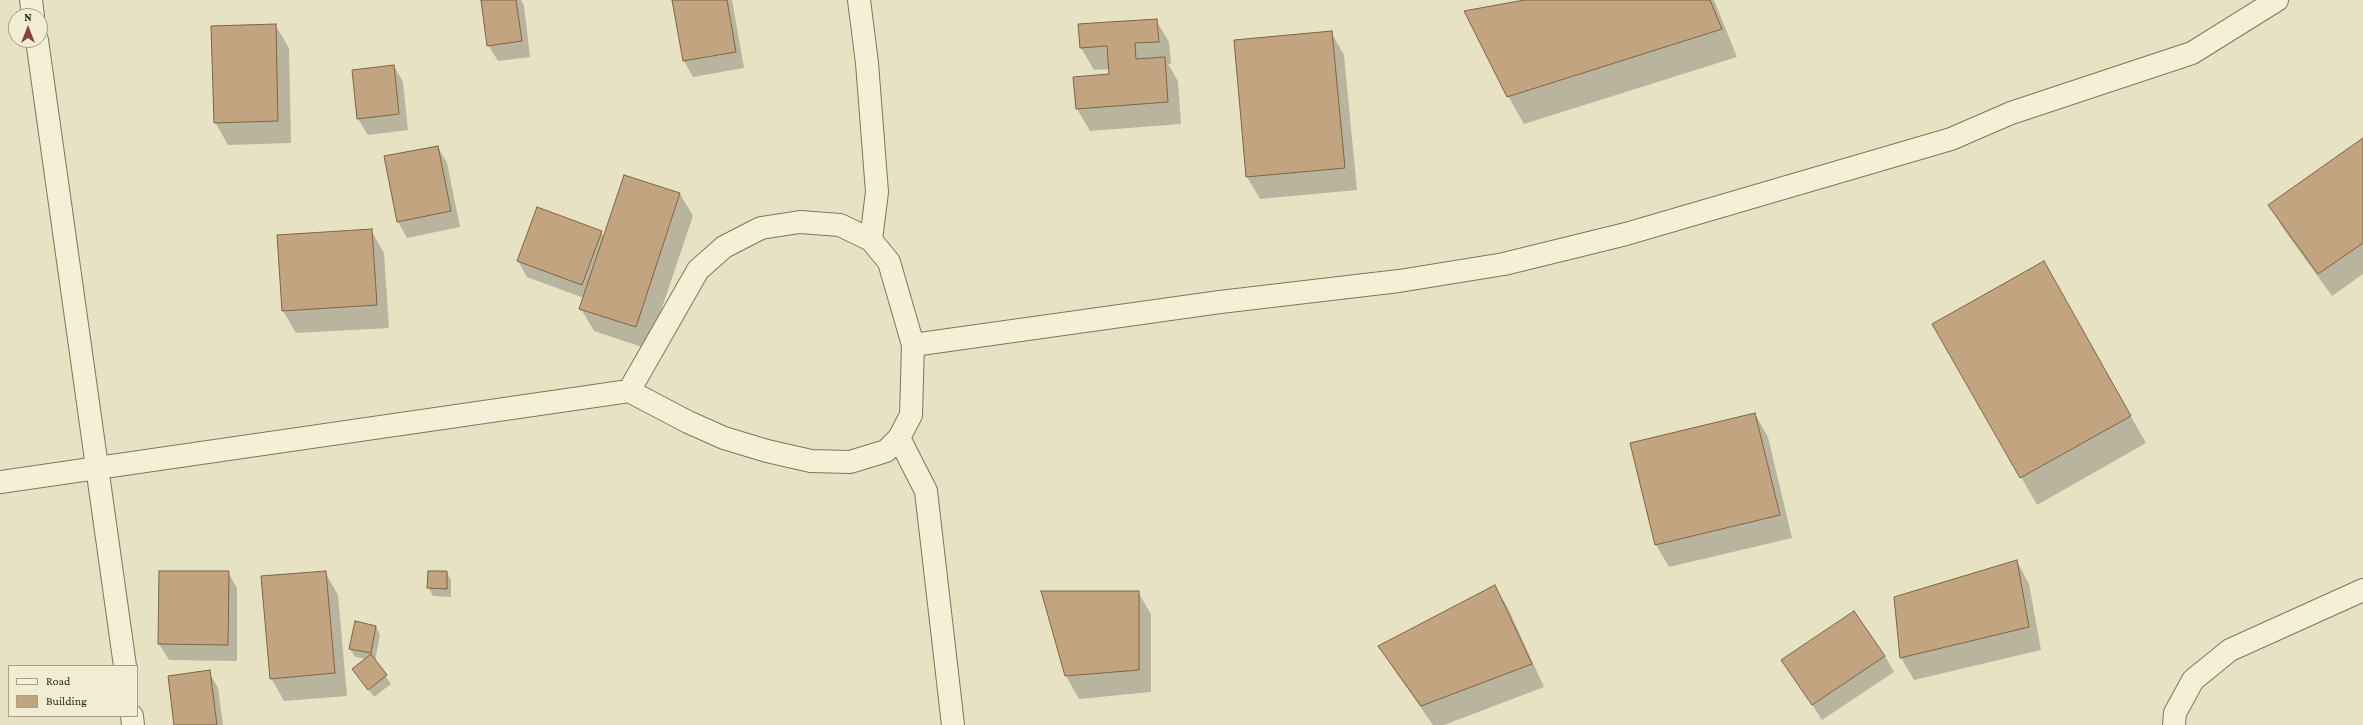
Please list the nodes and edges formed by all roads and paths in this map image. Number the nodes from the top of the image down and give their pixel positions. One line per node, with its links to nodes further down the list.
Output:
1 (859, 0): 4 (street)
2 (2277, 0): 5 (street)
3 (38, 48): 8 (street)
4 (871, 240): 5 (street); 6 (street)
5 (913, 345): 7 (street)
6 (629, 392): 7 (street); 8 (street)
7 (899, 438): 12 (street)
8 (98, 470): 9 (street); 11 (street)
9 (0, 482)
10 (2363, 590): 13 (street)
11 (125, 665)
12 (953, 725)
13 (2174, 725)

